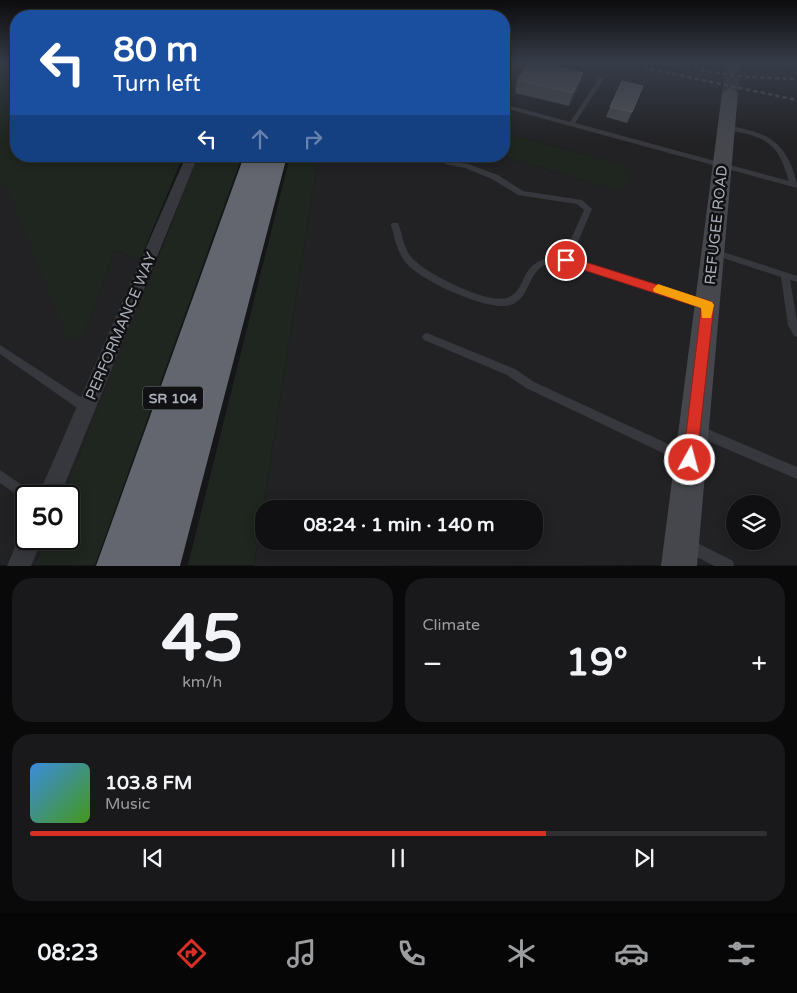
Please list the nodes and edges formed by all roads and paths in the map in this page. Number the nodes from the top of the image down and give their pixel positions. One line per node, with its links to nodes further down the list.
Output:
1 (594, 89): 4 (lane)
2 (730, 93): 5 (main road, REFUGEE ROAD)
3 (510, 108): 4 (lane)
4 (571, 125): 10 (lane)
5 (727, 127): 10 (main road, REFUGEE ROAD); 11 (lane)
6 (190, 162): 21 (street, PERFORMANCE WAY)
7 (253, 162): 31 (highway, SR 104)
8 (274, 162): 32 (highway, SR 104)
9 (447, 163): 14 (lane)
10 (723, 166): 11 (lane); 13 (main road, REFUGEE ROAD)
11 (795, 185)
12 (395, 225): 14 (lane)
13 (714, 252): 15 (lane); 17 (main road, REFUGEE ROAD)
14 (566, 260): 17 (lane)
15 (785, 275): 16 (lane); 18 (lane)
16 (797, 279)
17 (708, 305): 22 (main road, REFUGEE ROAD)
18 (797, 333)
19 (426, 337): 23 (lane)
20 (0, 349): 21 (lane)
21 (87, 408): 26 (street, PERFORMANCE WAY)
22 (694, 429): 23 (main road, REFUGEE ROAD); 24 (lane)
23 (690, 460): 29 (main road, REFUGEE ROAD)
24 (797, 473)
25 (0, 476): 27 (lane)
26 (54, 485)
27 (15, 487)
28 (26, 550): 30 (street)
29 (681, 553): 33 (lane)
30 (19, 566)
31 (117, 566)
32 (159, 566)
33 (728, 566)

